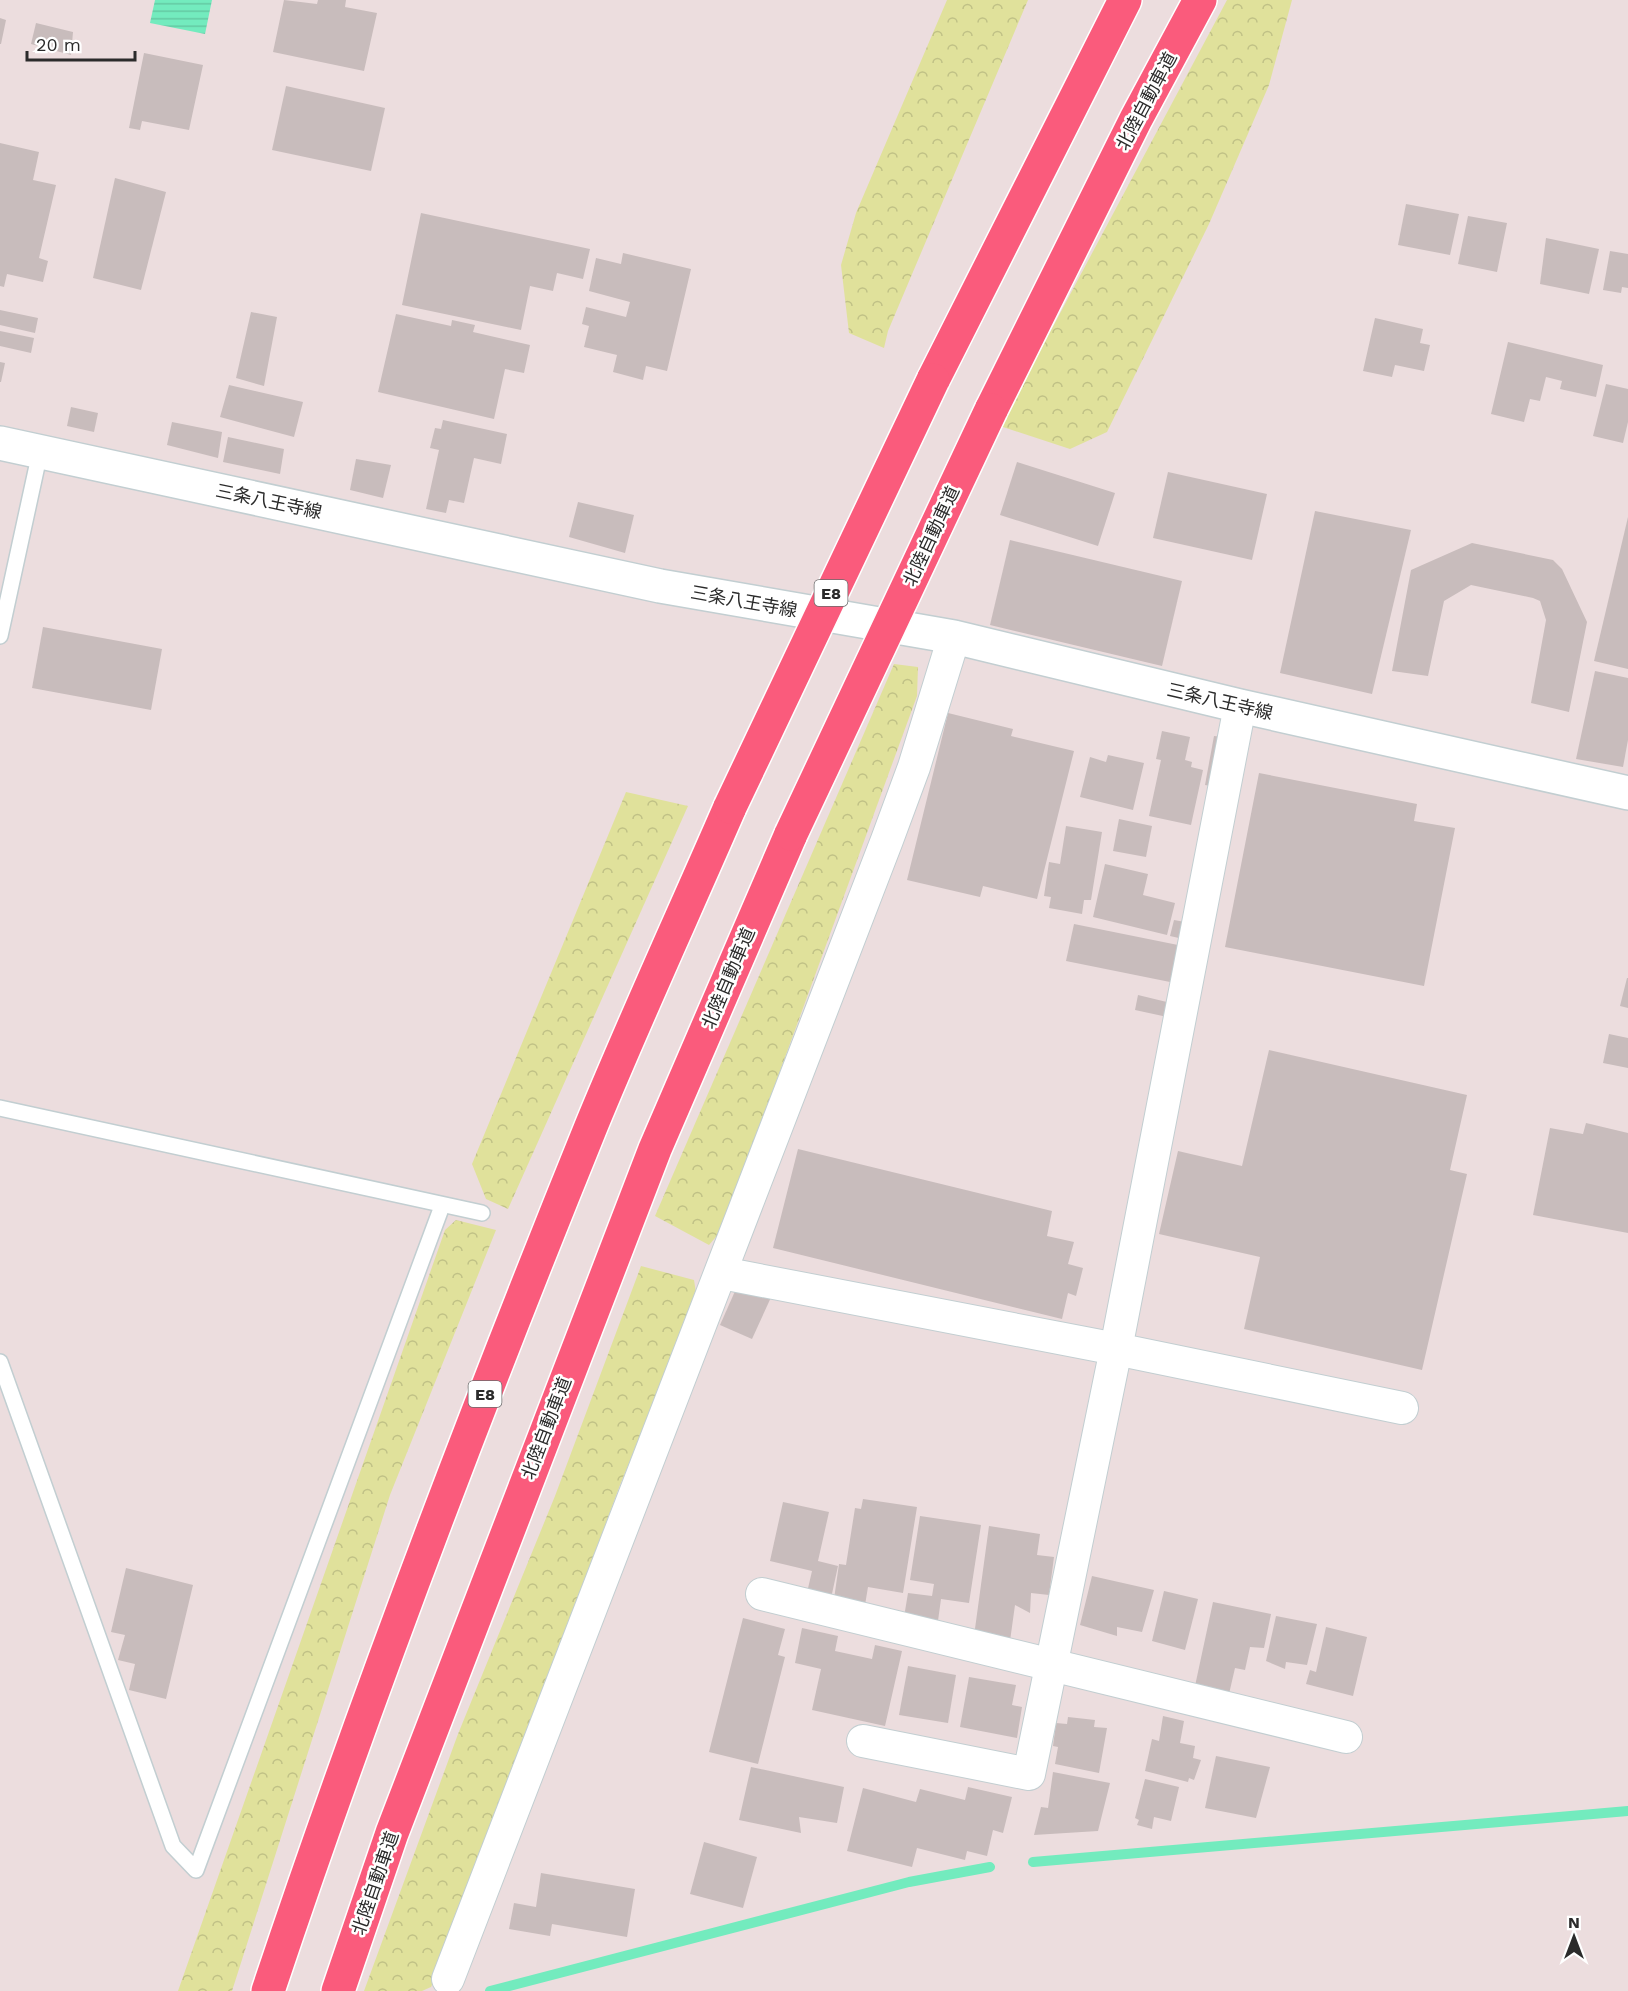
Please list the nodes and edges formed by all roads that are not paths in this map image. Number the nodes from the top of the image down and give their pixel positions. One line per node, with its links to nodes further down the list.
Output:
1 (1125, 0): 21 (highway, E8, bridge)
2 (1200, 0): 22 (highway, 北陸自動車道, bridge)
3 (0, 443): 4 (main road, 三条八王寺線)
4 (40, 452): 5 (lane); 6 (main road, 三条八王寺線)
5 (0, 636)
6 (954, 637): 7 (main road, 三条八王寺線); 12 (street)
7 (1240, 706): 8 (main road, 三条八王寺線); 13 (street)
8 (1628, 793)
9 (0, 1108): 10 (lane)
10 (442, 1206): 11 (lane); 14 (lane)
11 (482, 1213)
12 (722, 1273): 13 (street); 20 (street)
13 (1116, 1349): 15 (street); 17 (street)
14 (0, 1362)
15 (1402, 1408)
16 (762, 1594): 17 (street)
17 (1051, 1666): 18 (street); 19 (street)
18 (1346, 1737)
19 (863, 1742)
20 (448, 1979)
21 (268, 1991)
22 (338, 1991)

